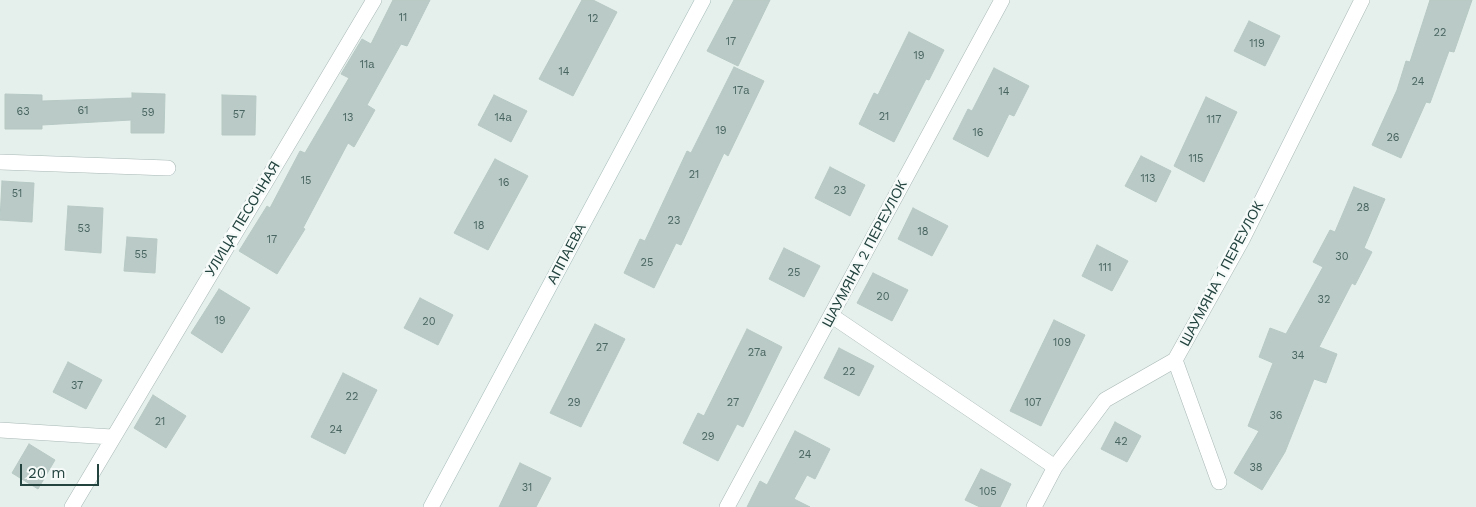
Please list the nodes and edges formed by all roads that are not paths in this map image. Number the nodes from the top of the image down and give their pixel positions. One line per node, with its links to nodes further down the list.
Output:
1 (374, 0): 10 (street, УЛИЦА ПЕСОЧНАЯ)
2 (703, 0): 14 (street, АППАЕВА)
3 (1002, 0): 7 (street, ШАУМЯНА 2 ПЕРЕУЛОК)
4 (1362, 0): 8 (street, ШАУМЯНА 1 ПЕРЕУЛОК)
5 (0, 162): 6 (street)
6 (168, 168)
7 (832, 316): 11 (street); 15 (street, ШАУМЯНА 2 ПЕРЕУЛОК)
8 (1175, 360): 11 (street, ШАУМЯНА 1 ПЕРЕУЛОК); 12 (street)
9 (0, 430): 10 (street)
10 (112, 437): 13 (street, УЛИЦА ПЕСОЧНАЯ)
11 (1055, 466): 16 (street, ШАУМЯНА 1 ПЕРЕУЛОК)
12 (1219, 482)
13 (72, 507)
14 (431, 507)
15 (727, 507)
16 (1034, 507)

